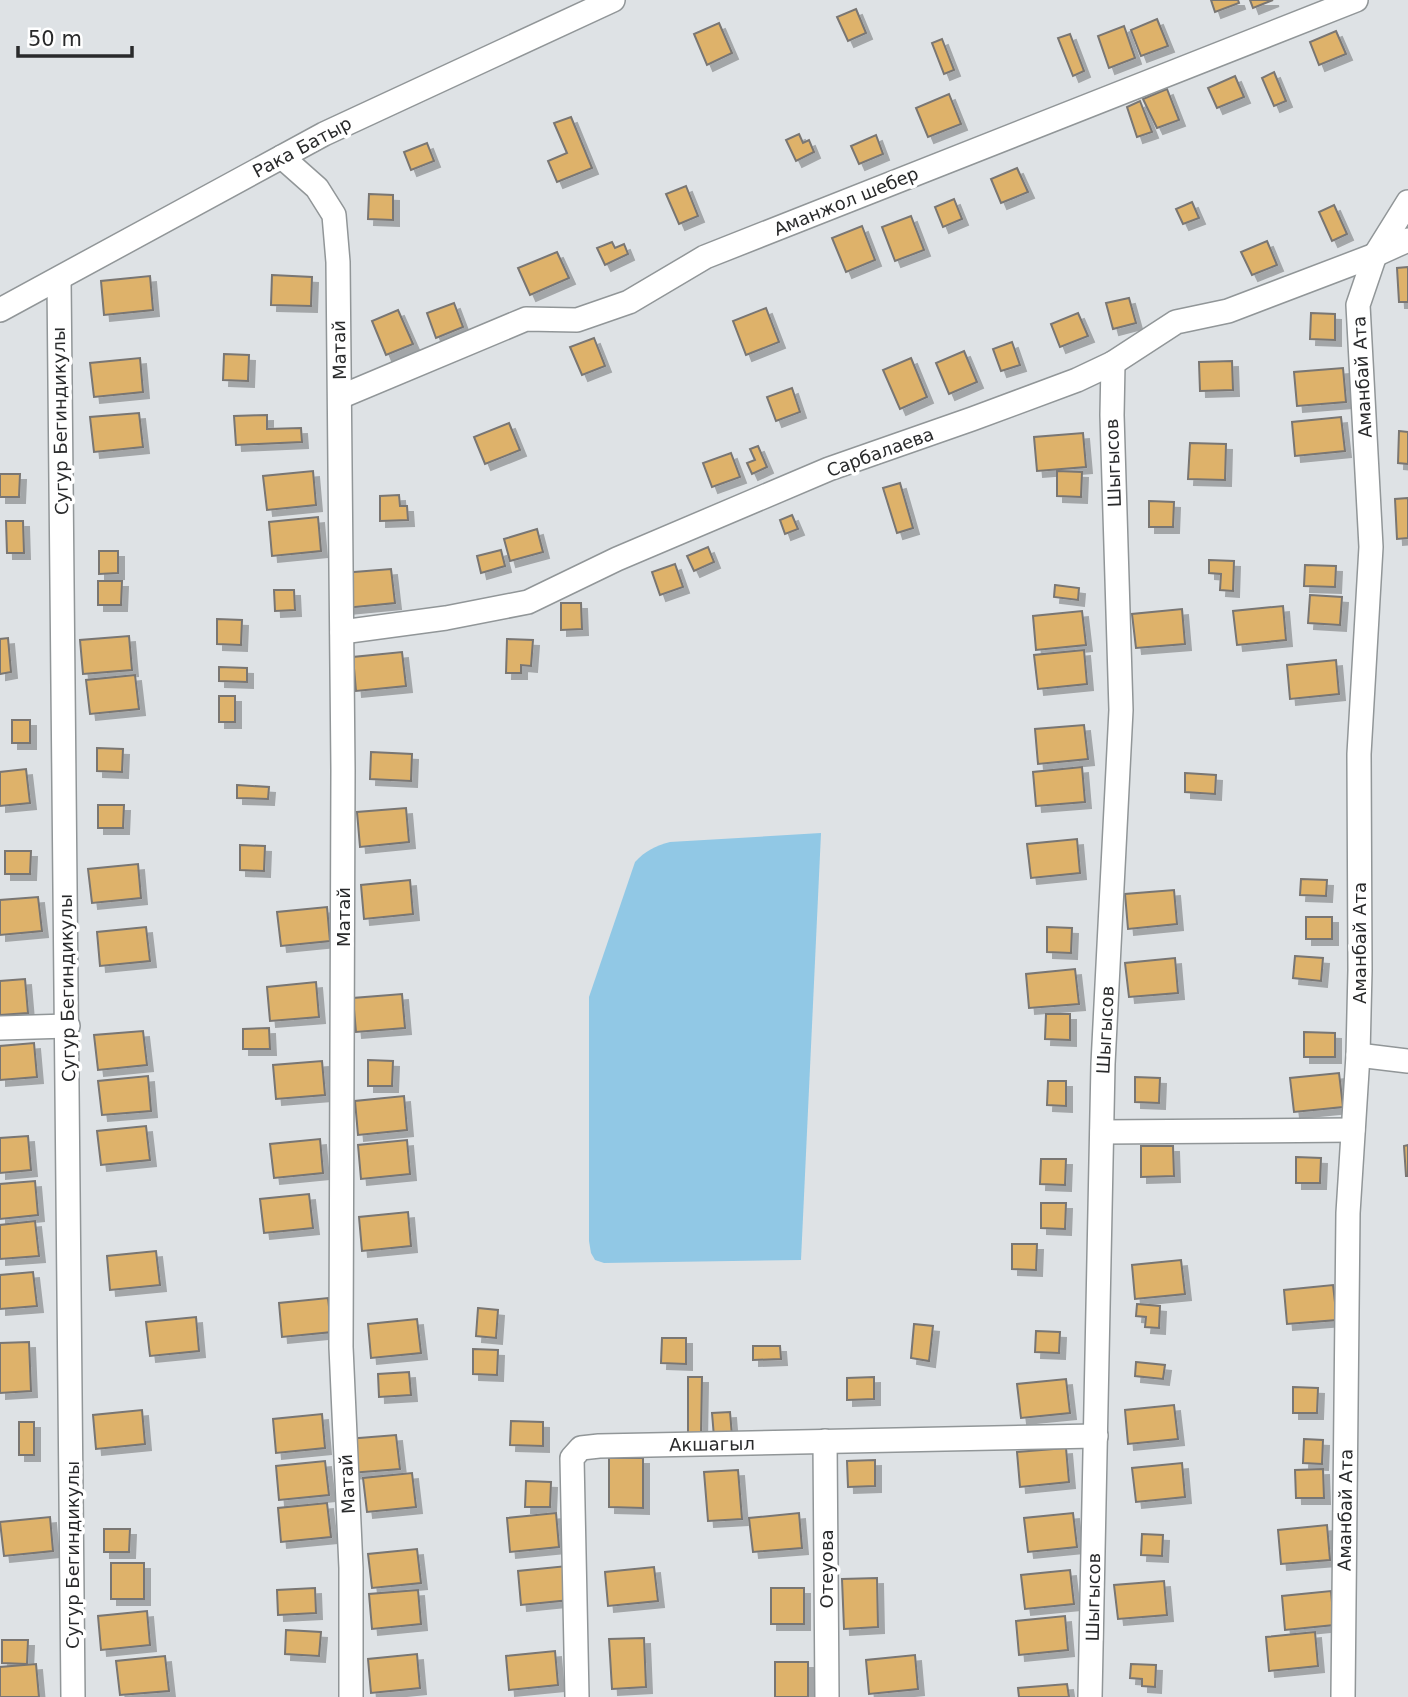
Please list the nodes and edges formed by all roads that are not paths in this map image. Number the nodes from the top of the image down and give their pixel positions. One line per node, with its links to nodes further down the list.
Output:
1 (612, 0): 3 (street, Рака Батыр)
2 (1356, 0): 10 (street, Аманжол шебер)
3 (282, 157): 7 (street, Рака Батыр); 10 (street, Матай)
4 (1408, 202): 6 (street, Аманбай Ата)
5 (1408, 240): 6 (street, Сарбалаева)
6 (1376, 255): 9 (street, Сарбалаева); 14 (street, Аманбай Ата)
7 (59, 279): 8 (street, Рака Батыр); 12 (street, Сугур Бегиндикулы)
8 (0, 310)
9 (1113, 363): 11 (street, Сарбалаева); 17 (street, Шыгысов)
10 (340, 397): 11 (street, Матай)
11 (342, 632): 21 (street, Матай)
12 (68, 1026): 13 (street); 20 (street, Сугур Бегиндикулы)
13 (0, 1028)
14 (1358, 1055): 15 (street); 16 (street, Аманбай Ата)
15 (1408, 1061)
16 (1353, 1130): 17 (street); 25 (street, Аманбай Ата)
17 (1102, 1132): 18 (street, Шыгысов)
18 (1096, 1436): 19 (street, Акшагыл); 24 (street, Шыгысов)
19 (825, 1441): 22 (street, Акшагыл); 23 (street, Отеуова)
20 (73, 1697)
21 (351, 1697)
22 (577, 1697)
23 (827, 1697)
24 (1090, 1697)
25 (1343, 1697)

